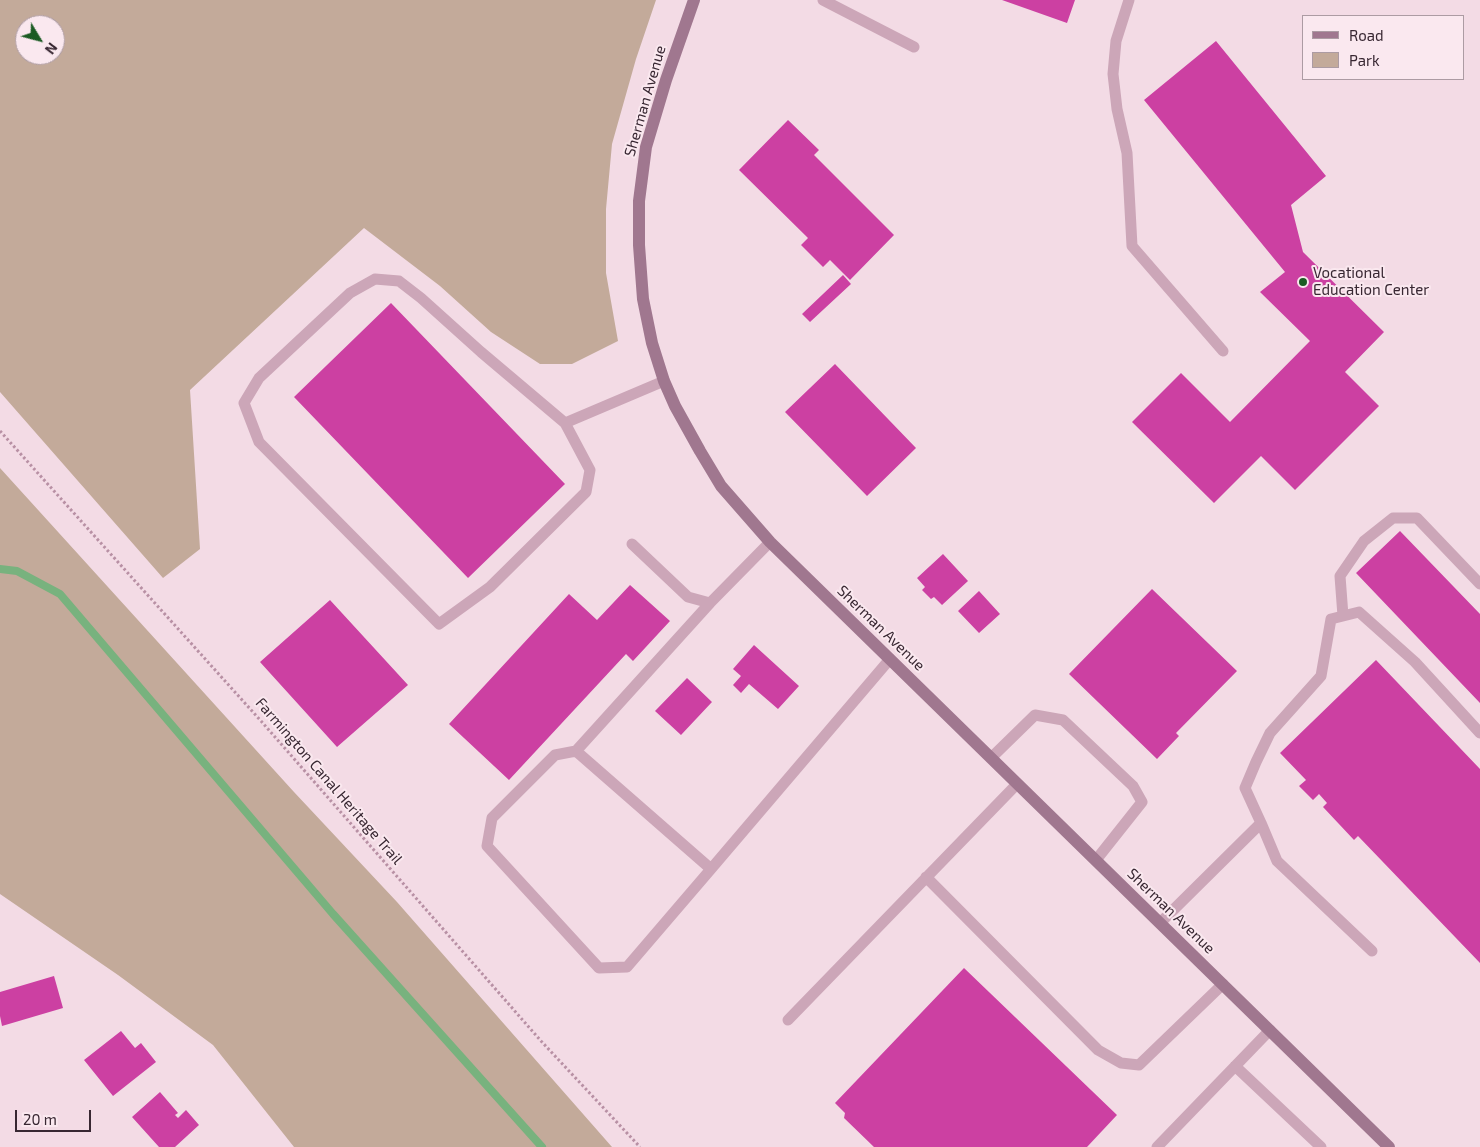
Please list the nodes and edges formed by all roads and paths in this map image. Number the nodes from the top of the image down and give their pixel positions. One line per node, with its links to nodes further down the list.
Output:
1 (694, 0): 6 (main road, Sherman Avenue)
2 (823, 0): 4 (lane)
3 (1129, 0): 5 (lane)
4 (914, 47)
5 (1223, 351)
6 (664, 381): 7 (lane); 9 (main road, Sherman Avenue)
7 (565, 423): 7 (lane)
8 (0, 431): 29 (path, Farmington Canal Heritage Trail)
9 (770, 542): 12 (lane); 14 (main road, Sherman Avenue)
10 (632, 544): 12 (lane)
11 (1480, 584): 13 (lane)
12 (710, 603): 16 (lane)
13 (1344, 616): 15 (lane); 19 (lane)
14 (890, 659): 17 (main road, Sherman Avenue); 21 (lane)
15 (1480, 733)
16 (576, 752): 21 (lane); 21 (lane)
17 (991, 758): 18 (main road, Sherman Avenue); 20 (lane)
18 (1017, 784): 20 (main road, Sherman Avenue); 22 (lane)
19 (1261, 823): 23 (lane); 24 (lane)
20 (1096, 860): 23 (main road, Sherman Avenue)
21 (711, 869)
22 (926, 877): 25 (lane); 26 (lane)
23 (1160, 923): 25 (main road, Sherman Avenue)
24 (1372, 951)
25 (1223, 984): 27 (main road, Sherman Avenue)
26 (788, 1020)
27 (1270, 1030): 28 (lane); 32 (main road, Sherman Avenue)
28 (1235, 1066): 30 (lane); 31 (lane)
29 (640, 1147)
30 (1158, 1147)
31 (1321, 1147)
32 (1389, 1147)

